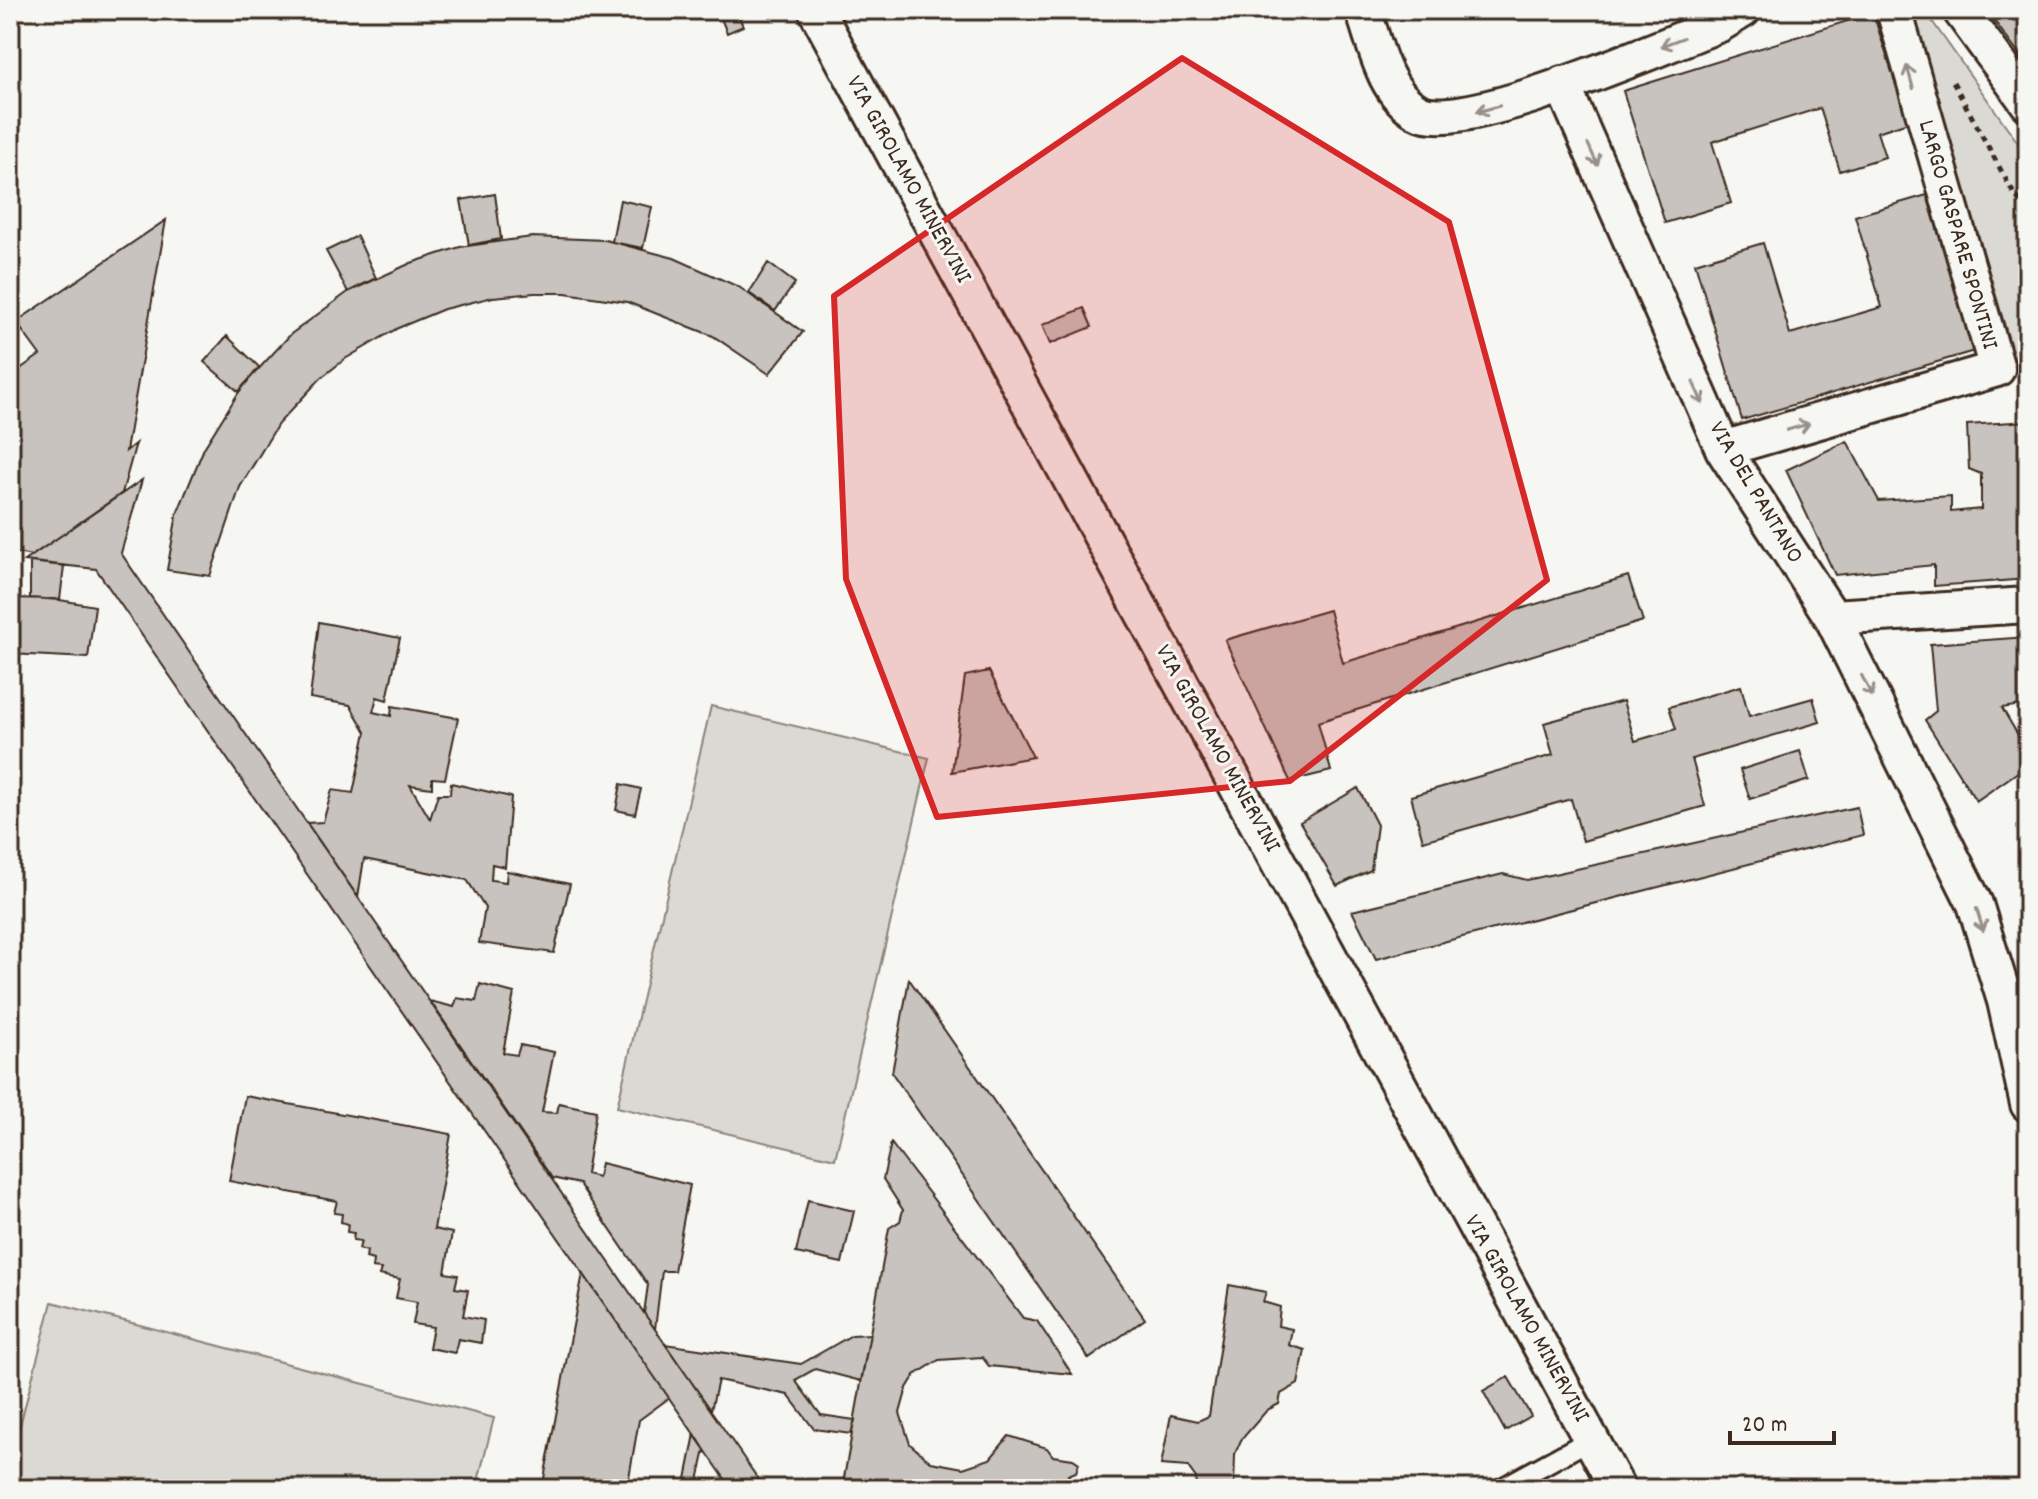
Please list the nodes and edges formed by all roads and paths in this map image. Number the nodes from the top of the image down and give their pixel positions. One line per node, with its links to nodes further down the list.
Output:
1 (816, 10): 14 (street, VIA GIROLAMO MINERVINI)
2 (1363, 10): 7 (street, one-way to 2)
3 (1743, 10): 7 (street, one-way to 7)
4 (1894, 10): 10 (street, LARGO GASPARE SPONTINI, one-way to 4)
5 (1960, 10): 8 (street)
6 (1950, 77): 9 (path)
7 (1562, 84): 10 (street, VIA DEL PANTANO, one-way to 10)
8 (2028, 103)
9 (2028, 207)
10 (1723, 449): 12 (street, VIA DEL PANTANO)
11 (2028, 605): 12 (street)
12 (1832, 617): 13 (street, VIA DEL PANTANO, one-way to 13)
13 (2028, 1104)
14 (1591, 1439): 15 (lane); 16 (street, VIA GIROLAMO MINERVINI)
15 (1500, 1489)
16 (1618, 1489)

